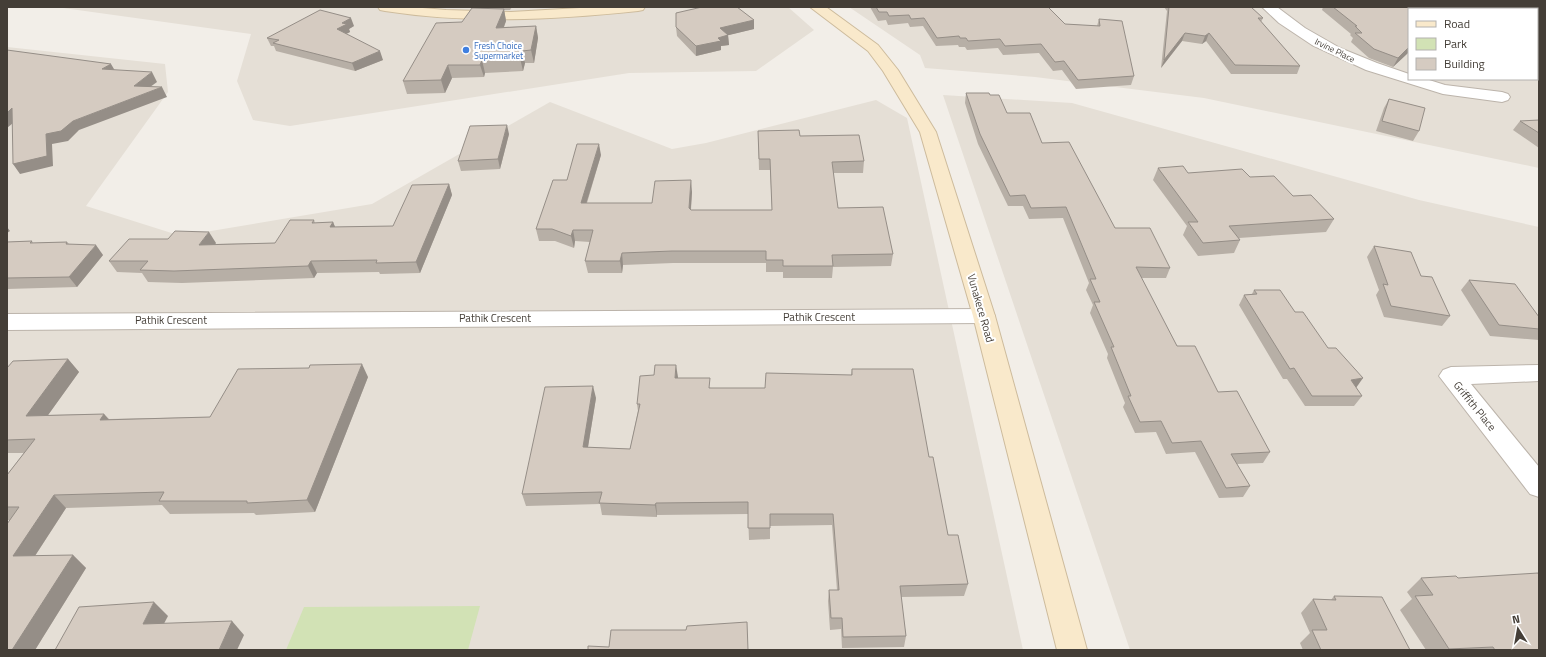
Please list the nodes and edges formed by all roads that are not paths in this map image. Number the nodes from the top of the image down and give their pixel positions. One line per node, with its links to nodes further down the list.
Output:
1 (385, 7): 2 (main road)
2 (638, 7)
3 (818, 7): 8 (main road, Vunakece Road)
4 (1269, 7): 5 (street, Irvine Place)
5 (1408, 79)
6 (1412, 80): 7 (street, Irvine Place)
7 (1502, 97)
8 (984, 316): 9 (street, Pathik Crescent); 12 (main road, Vunakece Road)
9 (7, 322)
10 (1539, 374): 11 (street, Griffith Place)
11 (1539, 486)
12 (1072, 650)

